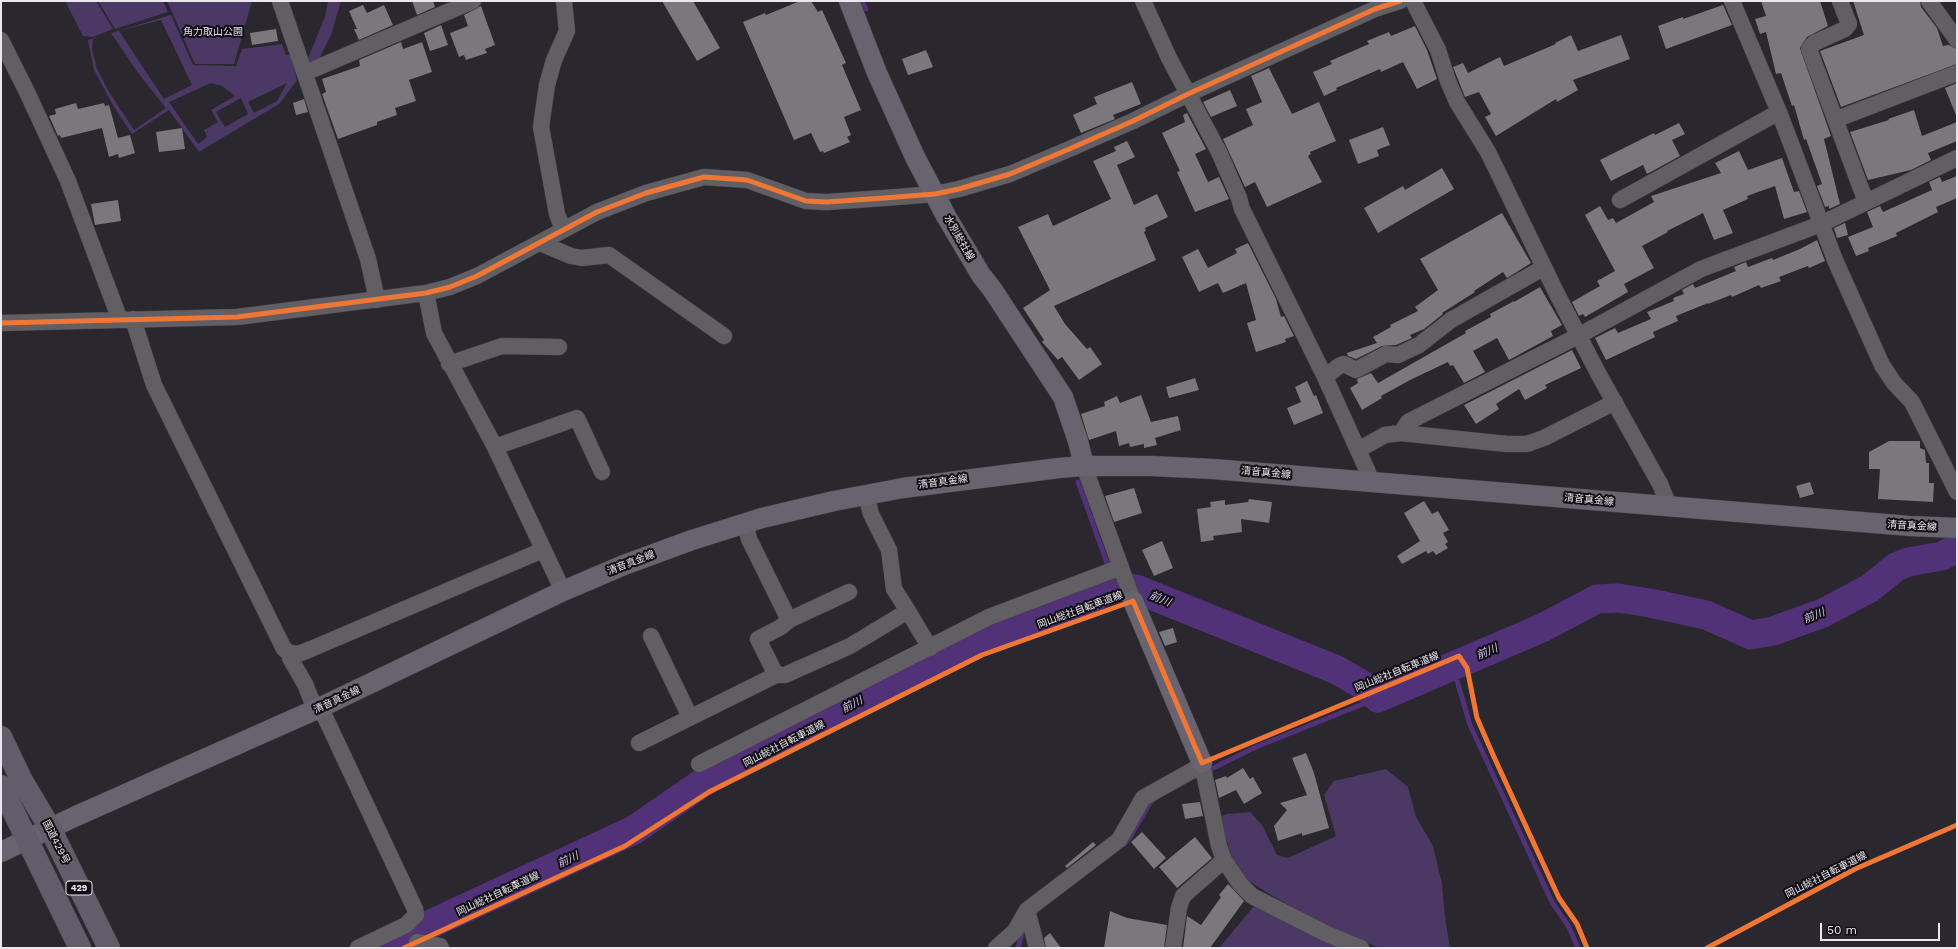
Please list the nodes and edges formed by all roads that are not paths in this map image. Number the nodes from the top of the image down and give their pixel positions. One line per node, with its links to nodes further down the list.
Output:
1 (280, 1): 13 (street)
2 (473, 1): 13 (street)
3 (564, 1): 23 (street)
4 (849, 1): 19 (main road, 水別総社線)
5 (1143, 1): 15 (street)
6 (1400, 1): 15 (street)
7 (1414, 1): 25 (street)
8 (1732, 1): 16 (street)
9 (1840, 1): 17 (street)
10 (1929, 1): 12 (street)
11 (1, 40): 28 (street)
12 (1957, 40)
13 (305, 73): 27 (street)
14 (1957, 73): 17 (street)
15 (1188, 94): 19 (street); 34 (street)
16 (1779, 112): 20 (street); 22 (street)
17 (1836, 120): 21 (street)
18 (1957, 158): 21 (street)
19 (935, 194): 23 (street); 39 (main road, 水別総社線)
20 (1620, 200)
21 (1866, 202): 22 (street)
22 (1821, 224): 31 (street); 42 (street)
23 (563, 229): 24 (street)
24 (540, 243): 26 (street); 30 (street)
25 (1543, 268): 31 (street); 34 (street)
26 (426, 293): 27 (street); 33 (street)
27 (377, 300): 28 (street)
28 (127, 320): 29 (street); 56 (street)
29 (1, 323)
30 (724, 336)
31 (1578, 336): 35 (street); 36 (street)
32 (559, 347): 33 (street)
33 (449, 364): 37 (street)
34 (1325, 378): 38 (street)
35 (1615, 402): 36 (street); 44 (street)
36 (1400, 433): 38 (street)
37 (495, 448): 40 (street); 47 (street)
38 (1358, 450): 41 (street)
39 (1084, 466): 41 (main road, 清音真金線); 43 (main road, 清音真金線); 48 (street)
40 (602, 472)
41 (1371, 481): 44 (main road, 清音真金線)
42 (1957, 492)
43 (866, 494): 45 (main road, 清音真金線); 52 (street)
44 (1669, 506): 46 (main road, 清音真金線)
45 (745, 523): 49 (main road, 清音真金線); 53 (street)
46 (1957, 528)
47 (543, 550): 49 (street); 56 (street)
48 (1114, 569): 51 (street); 55 (street)
49 (563, 591): 58 (main road, 清音真金線)
50 (849, 592): 53 (street)
51 (1130, 592): 63 (main road, 岡山総社自転車道線)
52 (908, 611): 55 (street); 57 (street)
53 (789, 620): 57 (street)
54 (651, 636): 59 (street)
55 (930, 648): 62 (street)
56 (290, 654): 58 (street)
57 (776, 675): 59 (street)
58 (319, 708): 65 (main road, 清音真金線); 73 (street)
59 (690, 717): 61 (street)
60 (1, 737): 65 (highway, 国道429号 / 429)
61 (639, 743)
62 (699, 764)
63 (1204, 770): 68 (street); 69 (street)
64 (1, 786): 66 (highway, 429)
65 (50, 828): 66 (main road, 清音真金線); 72 (highway, 国道429号 / 429)
66 (26, 840): 67 (main road, 清音真金線); 71 (highway, 429)
67 (1, 852)
68 (1224, 860): 77 (street); 78 (street)
69 (1027, 910): 75 (street); 76 (street)
70 (417, 942): 74 (street)
71 (80, 948)
72 (109, 948)
73 (358, 948)
74 (441, 948)
75 (996, 948)
76 (1037, 948)
77 (1173, 948)
78 (1361, 948)

